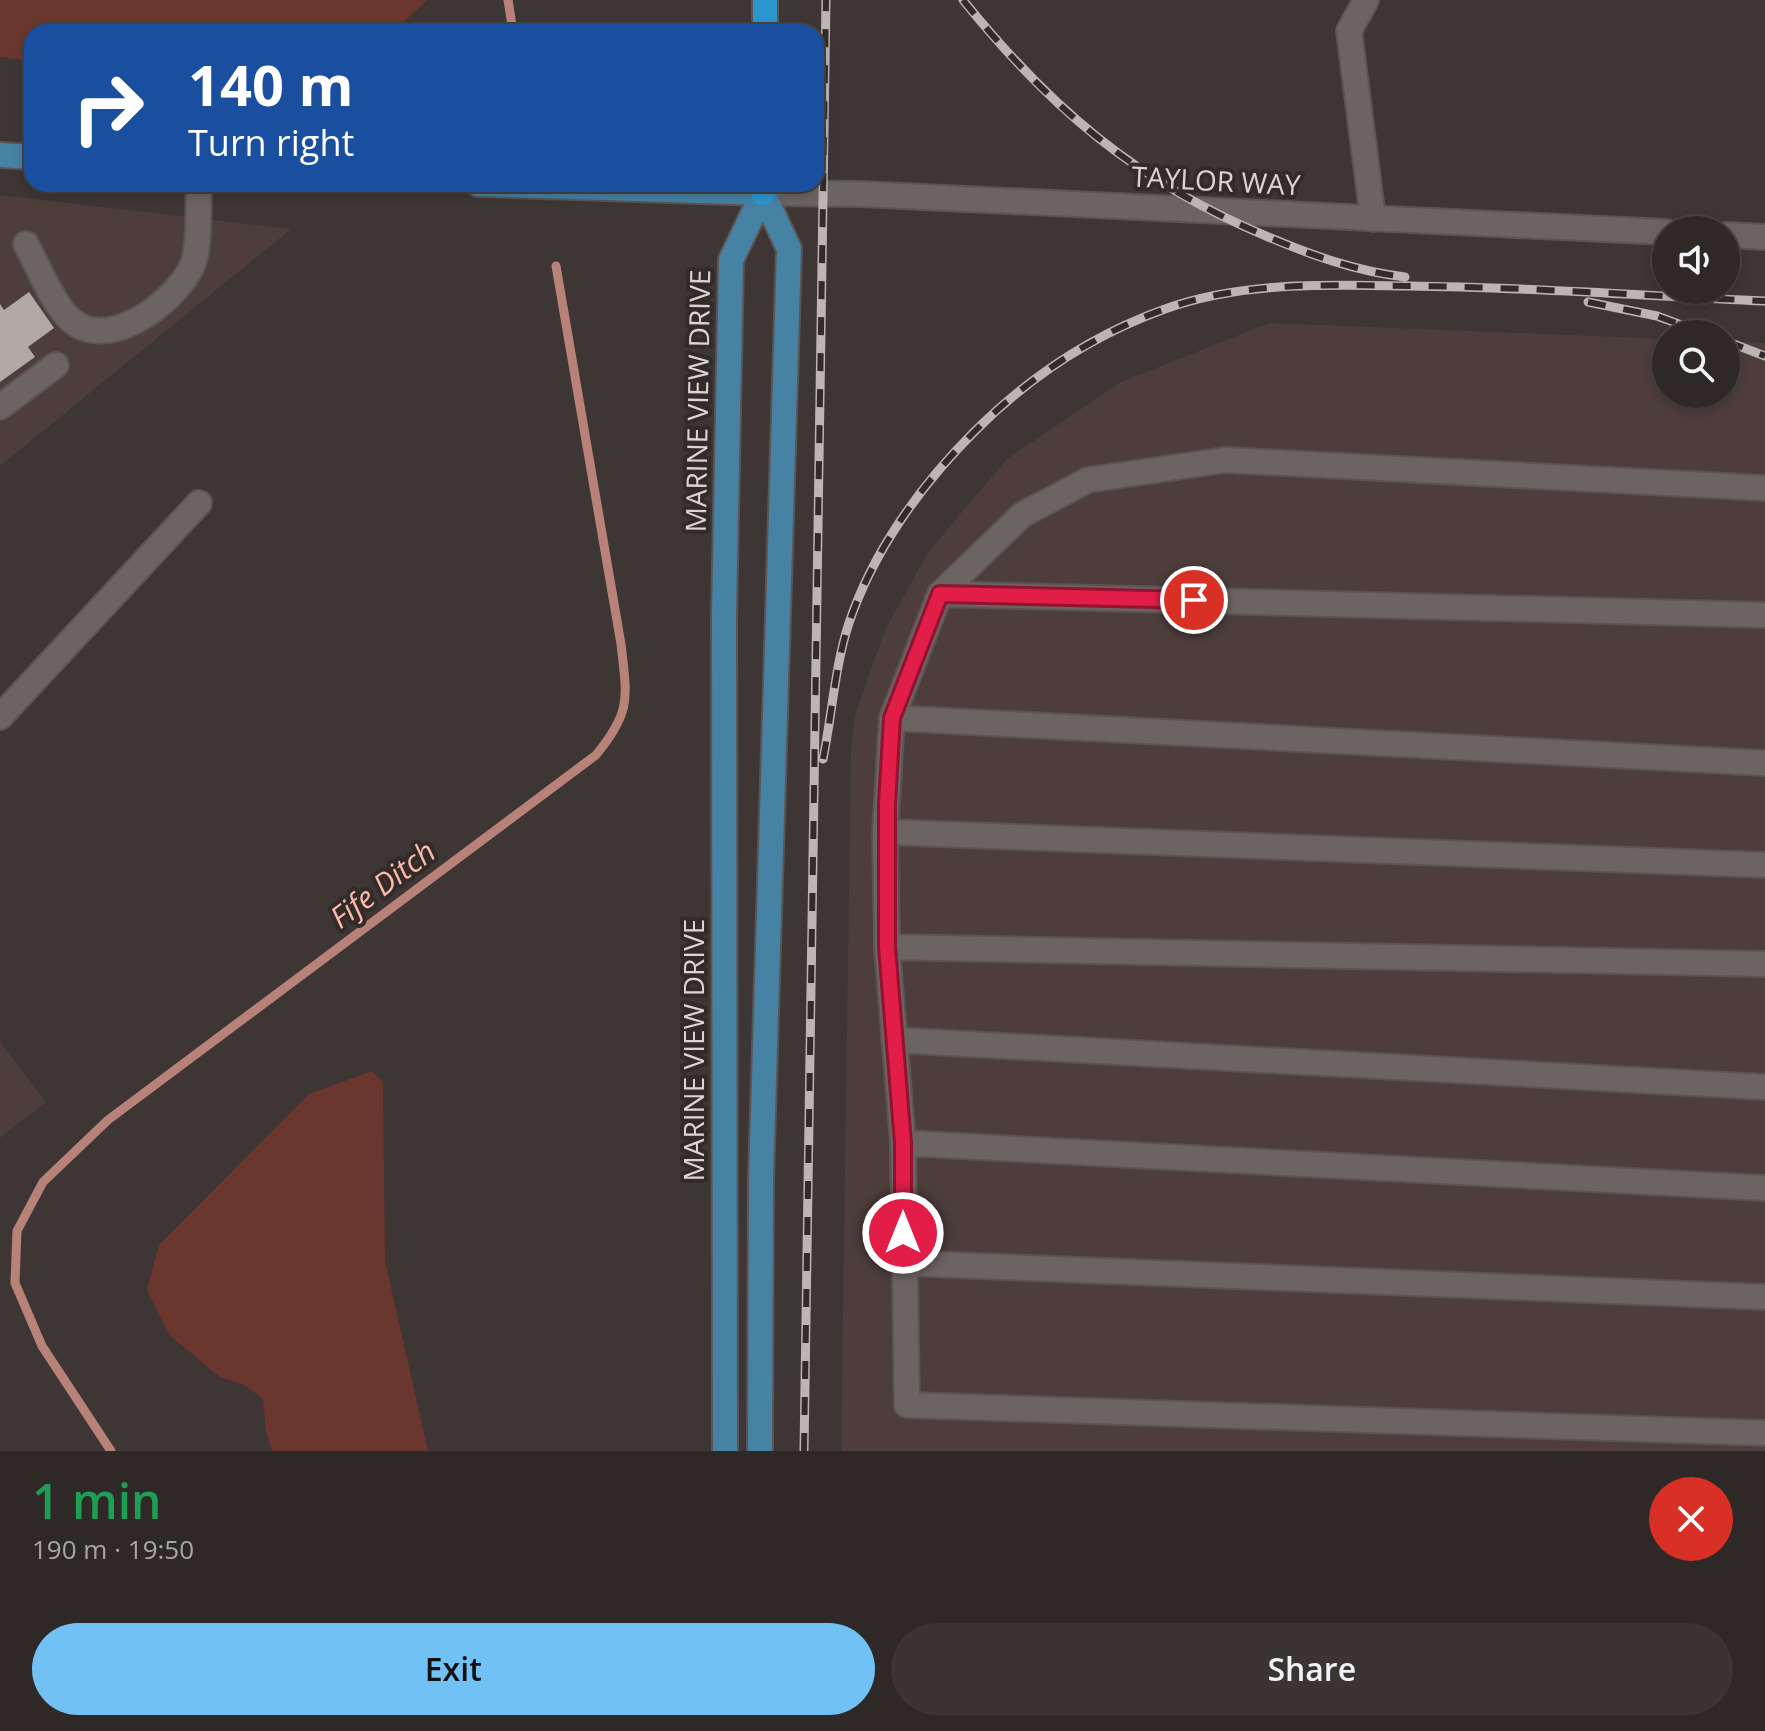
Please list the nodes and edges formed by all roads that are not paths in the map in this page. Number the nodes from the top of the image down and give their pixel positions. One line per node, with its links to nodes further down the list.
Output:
1 (765, 0): 3 (highway)
2 (1366, 0): 10 (street)
3 (765, 24)
4 (0, 155): 5 (main road)
5 (24, 156)
6 (824, 191): 10 (street, TAYLOR WAY)
7 (198, 192): 14 (street)
8 (761, 192): 35 (main road, MARINE VIEW DRIVE)
9 (765, 192): 36 (main road)
10 (1373, 219): 11 (street, TAYLOR WAY)
11 (1652, 231)
12 (1740, 236): 13 (street)
13 (1765, 237)
14 (26, 244)
15 (56, 365): 16 (street)
16 (0, 407)
17 (1765, 488): 19 (street)
18 (199, 503): 21 (street)
19 (940, 594): 20 (street); 22 (street)
20 (1765, 615)
21 (0, 717)
22 (892, 718): 23 (street); 24 (street)
23 (1765, 763)
24 (885, 832): 25 (street); 26 (street)
25 (1765, 865)
26 (887, 947): 27 (street); 28 (street)
27 (1765, 964)
28 (894, 1040): 29 (street); 30 (street)
29 (1765, 1087)
30 (903, 1143): 31 (street); 32 (street)
31 (1765, 1188)
32 (903, 1263): 33 (street); 34 (street)
33 (1765, 1297)
34 (1765, 1433)
35 (725, 1451)
36 (760, 1451)

